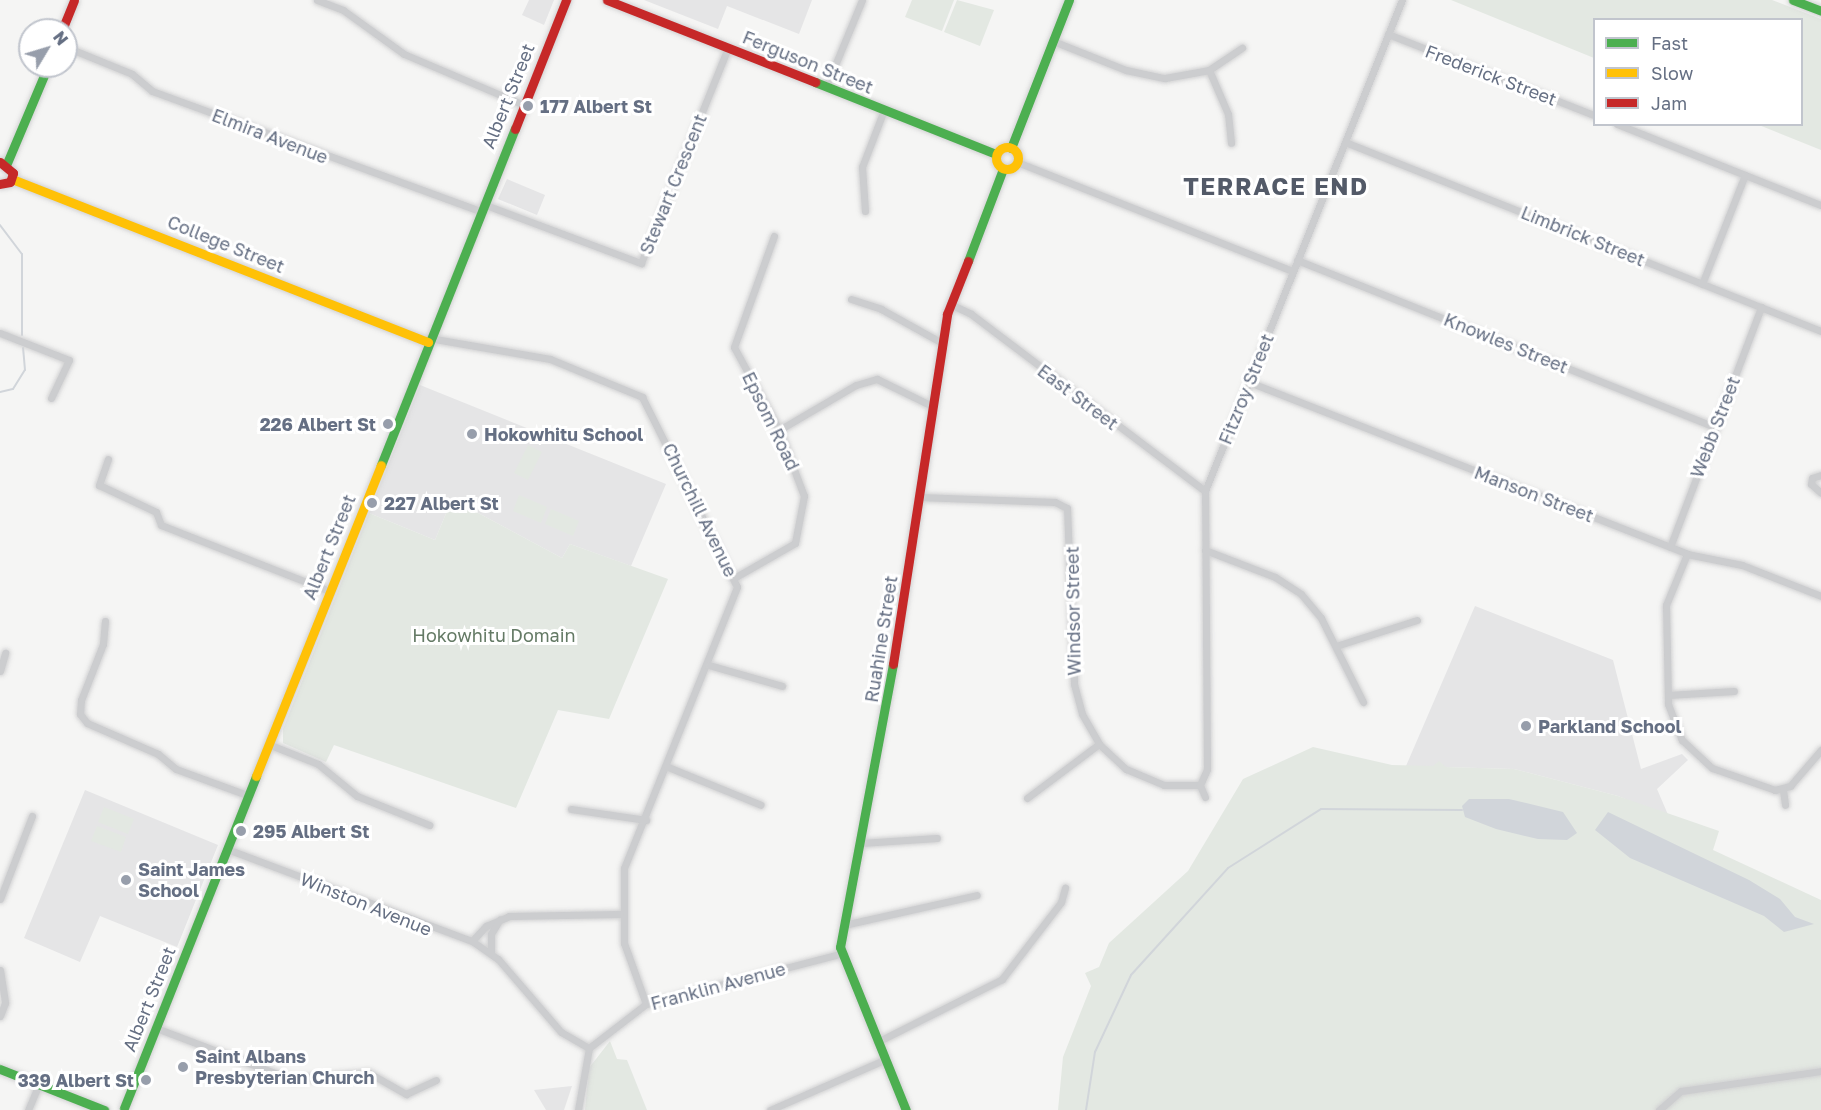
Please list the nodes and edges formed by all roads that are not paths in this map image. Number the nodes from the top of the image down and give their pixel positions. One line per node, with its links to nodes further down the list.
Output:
1 (74, 0): 10 (main road)
2 (317, 0): 19 (street)
3 (566, 0): 19 (main road, Albert Street)
4 (608, 0): 13 (main road, Ferguson Street)
5 (862, 0): 18 (street)
6 (1069, 0): 12 (main road)
7 (1402, 0): 11 (street, Fitzroy Street)
8 (1793, 0): 9 (main road)
9 (1821, 11)
10 (67, 18)
11 (1388, 34): 21 (street, Frederick Street); 24 (street, Fitzroy Street)
12 (1053, 41): 16 (street); 25 (main road)
13 (728, 48): 18 (main road, Ferguson Street); 34 (street, Stewart Crescent)
14 (1242, 48): 16 (street)
15 (78, 52): 34 (street, Elmira Avenue)
16 (1209, 70): 23 (street)
17 (43, 78): 28 (main road)
18 (826, 87): 20 (main road, Ferguson Street)
19 (522, 104): 34 (main road, Albert Street)
20 (884, 110): 26 (main road, Ferguson Street); 35 (street)
21 (1593, 116)
22 (1622, 126): 30 (street)
23 (1231, 142)
24 (1345, 142): 37 (street, Fitzroy Street); 39 (street, Limbrick Street)
25 (1011, 148): 26 (main road); 27 (main road)
26 (996, 154): 29 (main road)
27 (1017, 162): 29 (main road); 38 (street)
28 (4, 163): 31 (main road)
29 (1003, 169): 41 (main road, Ruahine Street)
30 (1745, 175): 33 (street); 39 (street)
31 (12, 178): 32 (main road); 45 (main road, College Street)
32 (0, 184)
33 (1821, 205)
34 (481, 207): 45 (main road, Albert Street)
35 (865, 211)
36 (774, 236): 51 (street, Epsom Road)
37 (1297, 260): 38 (street, Fitzroy Street); 50 (street, Knowles Street)
38 (1293, 271): 47 (street, Fitzroy Street)
39 (1702, 284): 42 (street, Limbrick Street)
40 (850, 299): 46 (street)
41 (950, 304): 46 (main road, Ruahine Street); 54 (street, East Street)
42 (1761, 308): 43 (street, Limbrick Street); 50 (street, Webb Street)
43 (1821, 331)
44 (0, 333): 48 (street)
45 (428, 340): 60 (street, Churchill Avenue); 61 (main road, Albert Street)
46 (942, 343): 49 (main road, Ruahine Street)
47 (1249, 382): 54 (street, Fitzroy Street); 57 (street, Manson Street)
48 (51, 398)
49 (932, 406): 51 (street); 56 (main road, Ruahine Street)
50 (1715, 427): 57 (street, Webb Street)
51 (779, 430): 60 (street, Epsom Road)
52 (108, 459): 61 (street)
53 (1821, 475): 55 (street)
54 (1205, 491): 58 (street, Fitzroy Street)
55 (1821, 493)
56 (919, 497): 74 (street, Windsor Street); 89 (main road, Ruahine Street)
57 (1670, 547): 59 (street, Manson Street)
58 (1205, 550): 65 (street); 77 (street, Fitzroy Street)
59 (1687, 554): 62 (street, Manson Street); 71 (street)
60 (734, 578): 67 (street, Churchill Avenue)
61 (329, 591): 73 (main road, Albert Street)
62 (1821, 596)
63 (1417, 620): 65 (street)
64 (105, 621): 79 (street)
65 (1336, 646): 72 (street)
66 (5, 653): 68 (street)
67 (709, 665): 69 (street); 76 (street, Churchill Avenue)
68 (0, 671)
69 (782, 686)
70 (1734, 692): 71 (street)
71 (1668, 695): 78 (street)
72 (1363, 702)
73 (268, 744): 79 (main road, Albert Street); 87 (street)
74 (1100, 744): 77 (street, Windsor Street); 81 (street)
75 (1821, 750): 78 (street)
76 (668, 768): 82 (street); 86 (street, Churchill Avenue)
77 (1200, 785): 80 (street)
78 (1783, 790): 83 (street)
79 (247, 795): 90 (main road, Albert Street)
80 (1205, 797)
81 (1027, 798)
82 (761, 805)
83 (1785, 805)
84 (571, 809): 86 (street)
85 (32, 816): 93 (street)
86 (646, 820): 94 (street, Churchill Avenue)
87 (429, 825)
88 (937, 838): 89 (street)
89 (861, 843): 96 (main road, Ruahine Street)
90 (227, 849): 97 (street, Winston Avenue); 103 (main road, Albert Street)
91 (1065, 888): 104 (street)
92 (976, 895): 96 (street)
93 (0, 899)
94 (620, 914): 95 (street); 101 (street, Churchill Avenue)
95 (500, 919): 97 (street); 98 (street)
96 (844, 925): 99 (main road, Ruahine Street)
97 (472, 941): 98 (street)
98 (491, 952): 105 (street)
99 (840, 954): 101 (street, Franklin Avenue); 104 (main road)
100 (0, 970): 102 (street)
101 (646, 1004): 105 (street, Franklin Avenue)
102 (0, 1016)
103 (156, 1028): 109 (street); 112 (main road, Albert Street)
104 (877, 1042): 106 (main road)
105 (589, 1048): 115 (street)
106 (884, 1060): 111 (street); 118 (main road)
107 (0, 1069): 110 (main road)
108 (1821, 1071): 119 (street)
109 (436, 1080)
110 (39, 1084): 113 (street); 114 (main road)
111 (789, 1102): 116 (street); 117 (street)
112 (122, 1109)
113 (28, 1110)
114 (104, 1110)
115 (578, 1110)
116 (770, 1110)
117 (793, 1110)
118 (906, 1110)
119 (1659, 1110)

